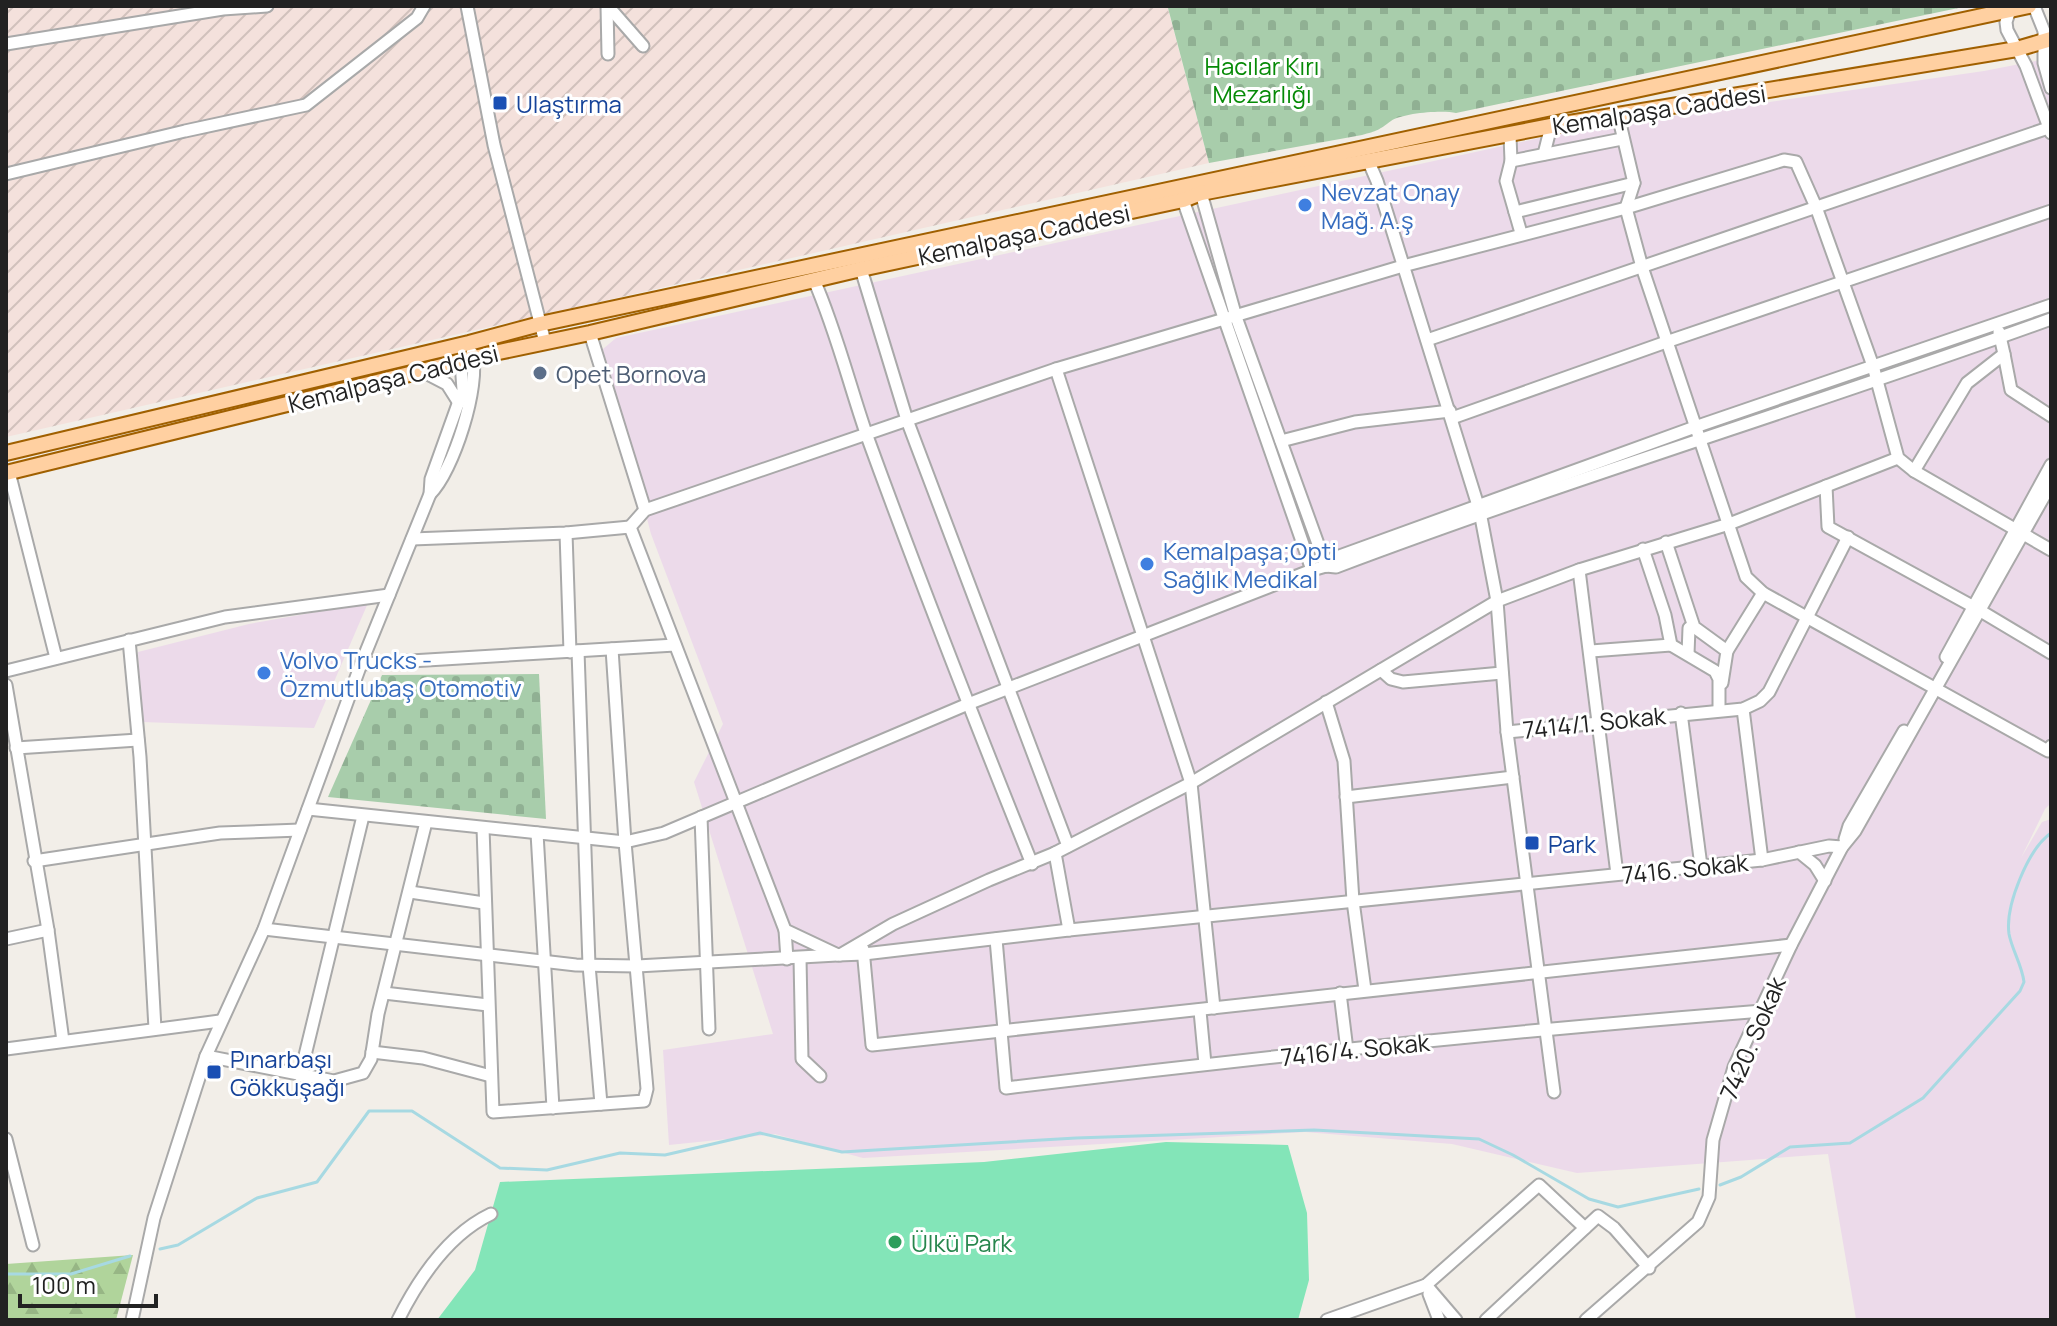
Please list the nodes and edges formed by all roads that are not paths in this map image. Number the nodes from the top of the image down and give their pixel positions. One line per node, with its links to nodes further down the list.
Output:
1 (267, 6): 8 (street)
2 (424, 6): 21 (street)
3 (467, 6): 38 (street)
4 (608, 6): 9 (street); 11 (street)
5 (2031, 6): 6 (main road, Kemalpaşa Caddesi); 7 (street)
6 (2010, 10): 10 (street); 38 (main road, Kemalpaşa Caddesi)
7 (2048, 40): 10 (main road, Kemalpaşa Caddesi); 12 (street)
8 (6, 44)
9 (643, 46)
10 (2017, 49): 13 (main road, Kemalpaşa Caddesi); 15 (street)
11 (608, 54)
12 (2051, 88)
13 (1618, 115): 14 (main road, Kemalpaşa Caddesi); 17 (street)
14 (1551, 126): 16 (main road, Kemalpaşa Caddesi); 18 (street)
15 (2050, 129): 25 (street)
16 (1510, 136): 19 (main road, Kemalpaşa Caddesi); 20 (street)
17 (1622, 139): 18 (street); 22 (street)
18 (1544, 154): 20 (street)
19 (1368, 160): 23 (main road, Kemalpaşa Caddesi); 30 (street)
20 (1511, 161): 28 (street)
21 (6, 174)
22 (1634, 183): 26 (street); 28 (street)
23 (1201, 193): 24 (main road, Kemalpaşa Caddesi); 36 (street)
24 (1183, 200): 32 (main road, Kemalpaşa Caddesi); 36 (street)
25 (1816, 207): 26 (street); 31 (street); 34 (street)
26 (1626, 208): 29 (street); 31 (street)
27 (2051, 211): 34 (street)
28 (1515, 212): 29 (street)
29 (1521, 233): 30 (street)
30 (1403, 266): 36 (street); 42 (street)
31 (1642, 267): 42 (street); 43 (street)
32 (861, 269): 33 (main road, Kemalpaşa Caddesi); 55 (street)
33 (814, 280): 40 (main road, Kemalpaşa Caddesi); 57 (street)
34 (1843, 283): 43 (street); 48 (street)
35 (2051, 305): 39 (street)
36 (1231, 318): 49 (street); 59 (street); 80 (street)
37 (2051, 319): 41 (street)
38 (540, 324): 44 (street); 45 (main road, Kemalpaşa Caddesi)
39 (1996, 324): 41 (street); 48 (street)
40 (590, 333): 44 (main road, Kemalpaşa Caddesi); 69 (street)
41 (2001, 337): 46 (street); 51 (street)
42 (1427, 340): 53 (street)
43 (1669, 341): 53 (street); 56 (street)
44 (545, 342): 47 (main road, Kemalpaşa Caddesi)
45 (463, 345): 47 (main road); 60 (main road, Kemalpaşa Caddesi)
46 (2004, 354): 54 (street); 63 (street)
47 (468, 361): 50 (main road, Kemalpaşa Caddesi); 52 (street); 67 (street)
48 (1873, 366): 51 (street); 56 (street)
49 (1056, 369): 55 (street); 89 (street)
50 (422, 371): 52 (street); 64 (main road, Kemalpaşa Caddesi)
51 (1877, 379): 58 (street); 61 (street)
52 (459, 403): 67 (street)
53 (1451, 415): 59 (street); 68 (street)
54 (2051, 416)
55 (907, 420): 57 (street); 106 (street)
56 (1695, 427): 58 (street); 68 (street)
57 (867, 434): 69 (street); 108 (street)
58 (1701, 440): 68 (street); 70 (street)
59 (1281, 441): 79 (street)
60 (6, 453)
61 (1898, 458): 63 (street); 66 (street)
62 (2051, 465): 72 (street)
63 (1914, 471): 72 (street)
64 (7, 474): 99 (street)
65 (2051, 484): 72 (street)
66 (1826, 486): 70 (street); 74 (street)
67 (430, 494): 75 (street)
68 (1479, 508): 79 (street); 84 (street)
69 (645, 510): 71 (street)
70 (1729, 524): 76 (street); 82 (street)
71 (630, 527): 73 (street); 91 (street)
72 (2019, 532): 78 (street); 85 (street, 7420. Sokak)
73 (566, 533): 75 (street); 94 (street)
74 (1848, 537): 85 (street); 86 (street)
75 (412, 539): 83 (street)
76 (1666, 542): 77 (street); 87 (street)
77 (1643, 549): 81 (street); 88 (street)
78 (2051, 550)
79 (1326, 566): 80 (street)
80 (1312, 570): 89 (street)
81 (1579, 570): 84 (street); 95 (street)
82 (1763, 593): 86 (street); 96 (street)
83 (389, 595): 90 (street); 100 (street)
84 (1497, 601): 101 (street); 103 (street)
85 (1977, 609): 97 (street); 105 (street, 7420. Sokak)
86 (1808, 619): 105 (street); 109 (street)
87 (1692, 627): 88 (street); 96 (street); 98 (street)
88 (1669, 630): 92 (street)
89 (1145, 635): 106 (street); 118 (street)
90 (129, 640): 99 (street); 114 (street)
91 (675, 645): 93 (street); 120 (street)
92 (1671, 645): 95 (street); 98 (street)
93 (612, 649): 94 (street); 129 (street)
94 (574, 651): 100 (street); 128 (street)
95 (1591, 651): 112 (street)
96 (1727, 651): 110 (street)
97 (2051, 653)
98 (1688, 654): 110 (street)
99 (56, 658): 102 (street)
100 (361, 664): 121 (street)
101 (1381, 670): 103 (street); 107 (street)
102 (6, 671)
103 (1502, 673): 113 (street)
104 (6, 685): 116 (street)
105 (1934, 686): 115 (street); 132 (street, 7420. Sokak)
106 (1010, 687): 108 (street); 131 (street)
107 (1326, 702): 118 (street); 119 (street)
108 (968, 704): 120 (street); 137 (street)
109 (1743, 709): 110 (street, 7414/1. Sokak); 135 (street)
110 (1719, 710): 111 (street, 7414/1. Sokak)
111 (1681, 713): 112 (street, 7414/1. Sokak); 138 (street)
112 (1599, 722): 113 (street, 7414/1. Sokak); 139 (street)
113 (1507, 732): 117 (street)
114 (138, 740): 116 (street); 130 (street)
115 (2051, 746)
116 (16, 748): 136 (street)
117 (1513, 777): 119 (street); 141 (street)
118 (1191, 783): 131 (street); 145 (street)
119 (1346, 797): 143 (street)
120 (735, 802): 123 (street); 148 (street)
121 (308, 809): 122 (street); 126 (street)
122 (363, 816): 124 (street); 150 (street)
123 (701, 817): 129 (street); 162 (street)
124 (426, 822): 125 (street); 142 (street)
125 (483, 828): 127 (street); 144 (street)
126 (300, 830): 130 (street); 146 (street)
127 (537, 833): 128 (street); 161 (street)
128 (584, 838): 129 (street); 163 (street)
129 (625, 842): 164 (street)
130 (143, 843): 136 (street); 175 (street)
131 (1068, 846): 134 (street)
132 (1842, 846): 133 (street, 7416. Sokak); 140 (street, 7420. Sokak)
133 (1799, 852): 135 (street, 7416. Sokak); 140 (street)
134 (1055, 853): 137 (street); 149 (street)
135 (1762, 860): 138 (street, 7416. Sokak)
136 (34, 861): 147 (street)
137 (1032, 864): 153 (street)
138 (1701, 866): 139 (street, 7416. Sokak)
139 (1617, 874): 141 (street, 7416. Sokak)
140 (1825, 881): 155 (street, 7420. Sokak)
141 (1527, 884): 143 (street, 7416. Sokak); 165 (street)
142 (410, 892): 144 (street); 154 (street)
143 (1353, 901): 145 (street, 7416. Sokak); 166 (street)
144 (484, 903): 157 (street)
145 (1203, 916): 149 (street, 7416. Sokak); 170 (street)
146 (264, 929): 150 (street, 7416. Sokak); 173 (street)
147 (48, 930): 151 (street); 178 (street)
148 (785, 930): 158 (street); 160 (street)
149 (1069, 930): 152 (street, 7416. Sokak)
150 (334, 936): 154 (street, 7416. Sokak); 184 (street)
151 (6, 939)
152 (996, 939): 156 (street, 7416. Sokak); 177 (street)
153 (862, 940): 156 (street); 158 (street)
154 (398, 943): 157 (street, 7416. Sokak); 167 (street)
155 (1791, 945): 165 (street); 172 (street, 7420. Sokak)
156 (864, 954): 158 (street, 7416. Sokak); 177 (street)
157 (486, 955): 161 (street, 7416. Sokak); 169 (street)
158 (839, 955): 159 (street, 7416. Sokak)
159 (800, 958): 160 (street, 7416. Sokak); 186 (street)
160 (787, 959): 162 (street, 7416. Sokak)
161 (542, 962): 163 (street, 7416. Sokak); 189 (street)
162 (706, 963): 164 (street, 7416. Sokak); 176 (street)
163 (589, 965): 164 (street, 7416. Sokak); 188 (street)
164 (637, 966): 188 (street)
165 (1539, 974): 166 (street); 174 (street)
166 (1365, 990): 168 (street)
167 (384, 993): 169 (street); 181 (street)
168 (1340, 993): 170 (street); 180 (street)
169 (488, 1005): 185 (street)
170 (1214, 1008): 171 (street)
171 (1200, 1011): 177 (street); 183 (street)
172 (1762, 1011): 174 (street, 7416/4. Sokak); 194 (street, 7420. Sokak)
173 (220, 1021): 175 (street); 182 (street)
174 (1546, 1028): 180 (street, 7416/4. Sokak); 187 (street)
175 (155, 1029): 178 (street)
176 (709, 1029)
177 (1002, 1031): 183 (street, 7416/4. Sokak)
178 (63, 1041): 179 (street)
179 (6, 1049)
180 (1347, 1050): 183 (street, 7416/4. Sokak)
181 (372, 1052): 184 (street); 185 (street)
182 (206, 1056): 184 (street); 196 (street)
183 (1205, 1064)
184 (300, 1076)
185 (491, 1076): 189 (street)
186 (820, 1076)
187 (1554, 1092)
188 (601, 1104): 189 (street)
189 (553, 1108)
190 (6, 1139): 193 (street)
191 (491, 1214): 197 (street)
192 (1585, 1228): 194 (street); 195 (street); 201 (street)
193 (33, 1245)
194 (1649, 1268): 202 (street, 7420. Sokak)
195 (1426, 1285): 198 (street); 199 (street); 200 (street)
196 (132, 1320)
197 (398, 1320)
198 (1327, 1320)
199 (1439, 1320)
200 (1456, 1320)
201 (1486, 1320)
202 (1586, 1320)

